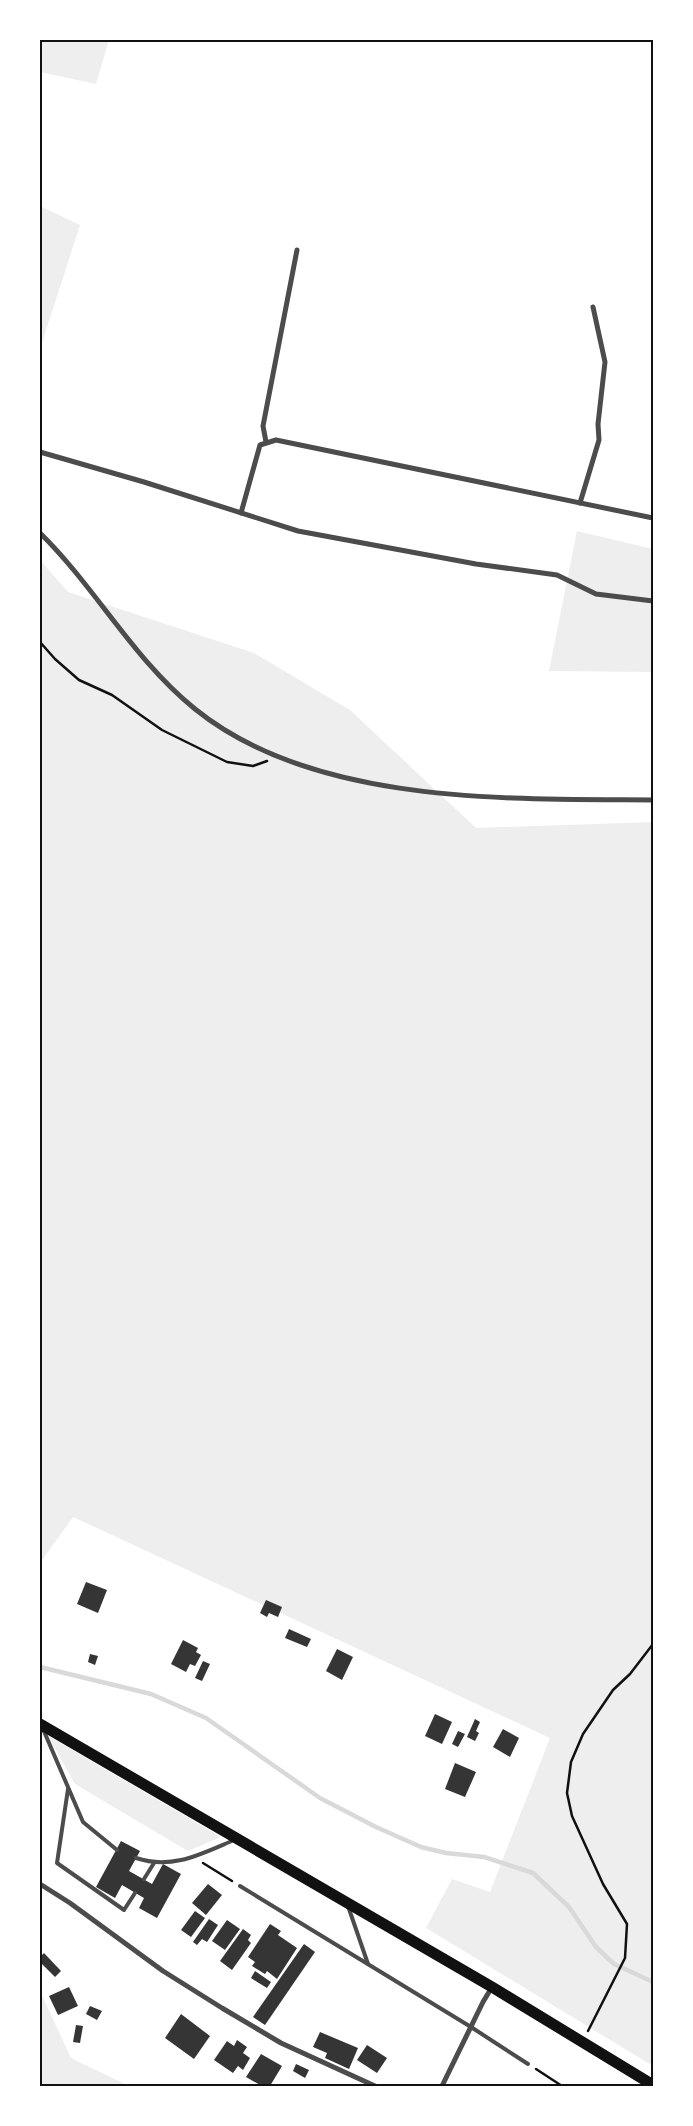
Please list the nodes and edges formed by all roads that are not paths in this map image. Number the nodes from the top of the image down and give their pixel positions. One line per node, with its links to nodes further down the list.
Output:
1 (297, 250): 3 (street)
2 (593, 307): 5 (street)
3 (266, 442): 5 (street); 6 (street)
4 (40, 452): 6 (street)
5 (580, 503): 7 (street)
6 (241, 513): 9 (street)
7 (653, 518)
8 (40, 533): 10 (street)
9 (653, 601)
10 (653, 800)
11 (41, 1724): 12 (lane); 13 (main road)
12 (68, 1789): 14 (lane); 20 (lane)
13 (237, 1838): 16 (lane); 21 (main road)
14 (117, 1850)
15 (136, 1858): 16 (lane)
16 (154, 1863): 17 (lane)
17 (144, 1879)
18 (40, 1884): 27 (street)
19 (240, 1886): 22 (lane)
20 (135, 1893)
21 (347, 1902): 22 (lane); 23 (main road)
22 (368, 1964): 24 (lane)
23 (492, 1987): 24 (street); 26 (main road)
24 (470, 2027): 25 (lane); 28 (street)
25 (528, 2064)
26 (653, 2085)
27 (375, 2086)
28 (442, 2086)

